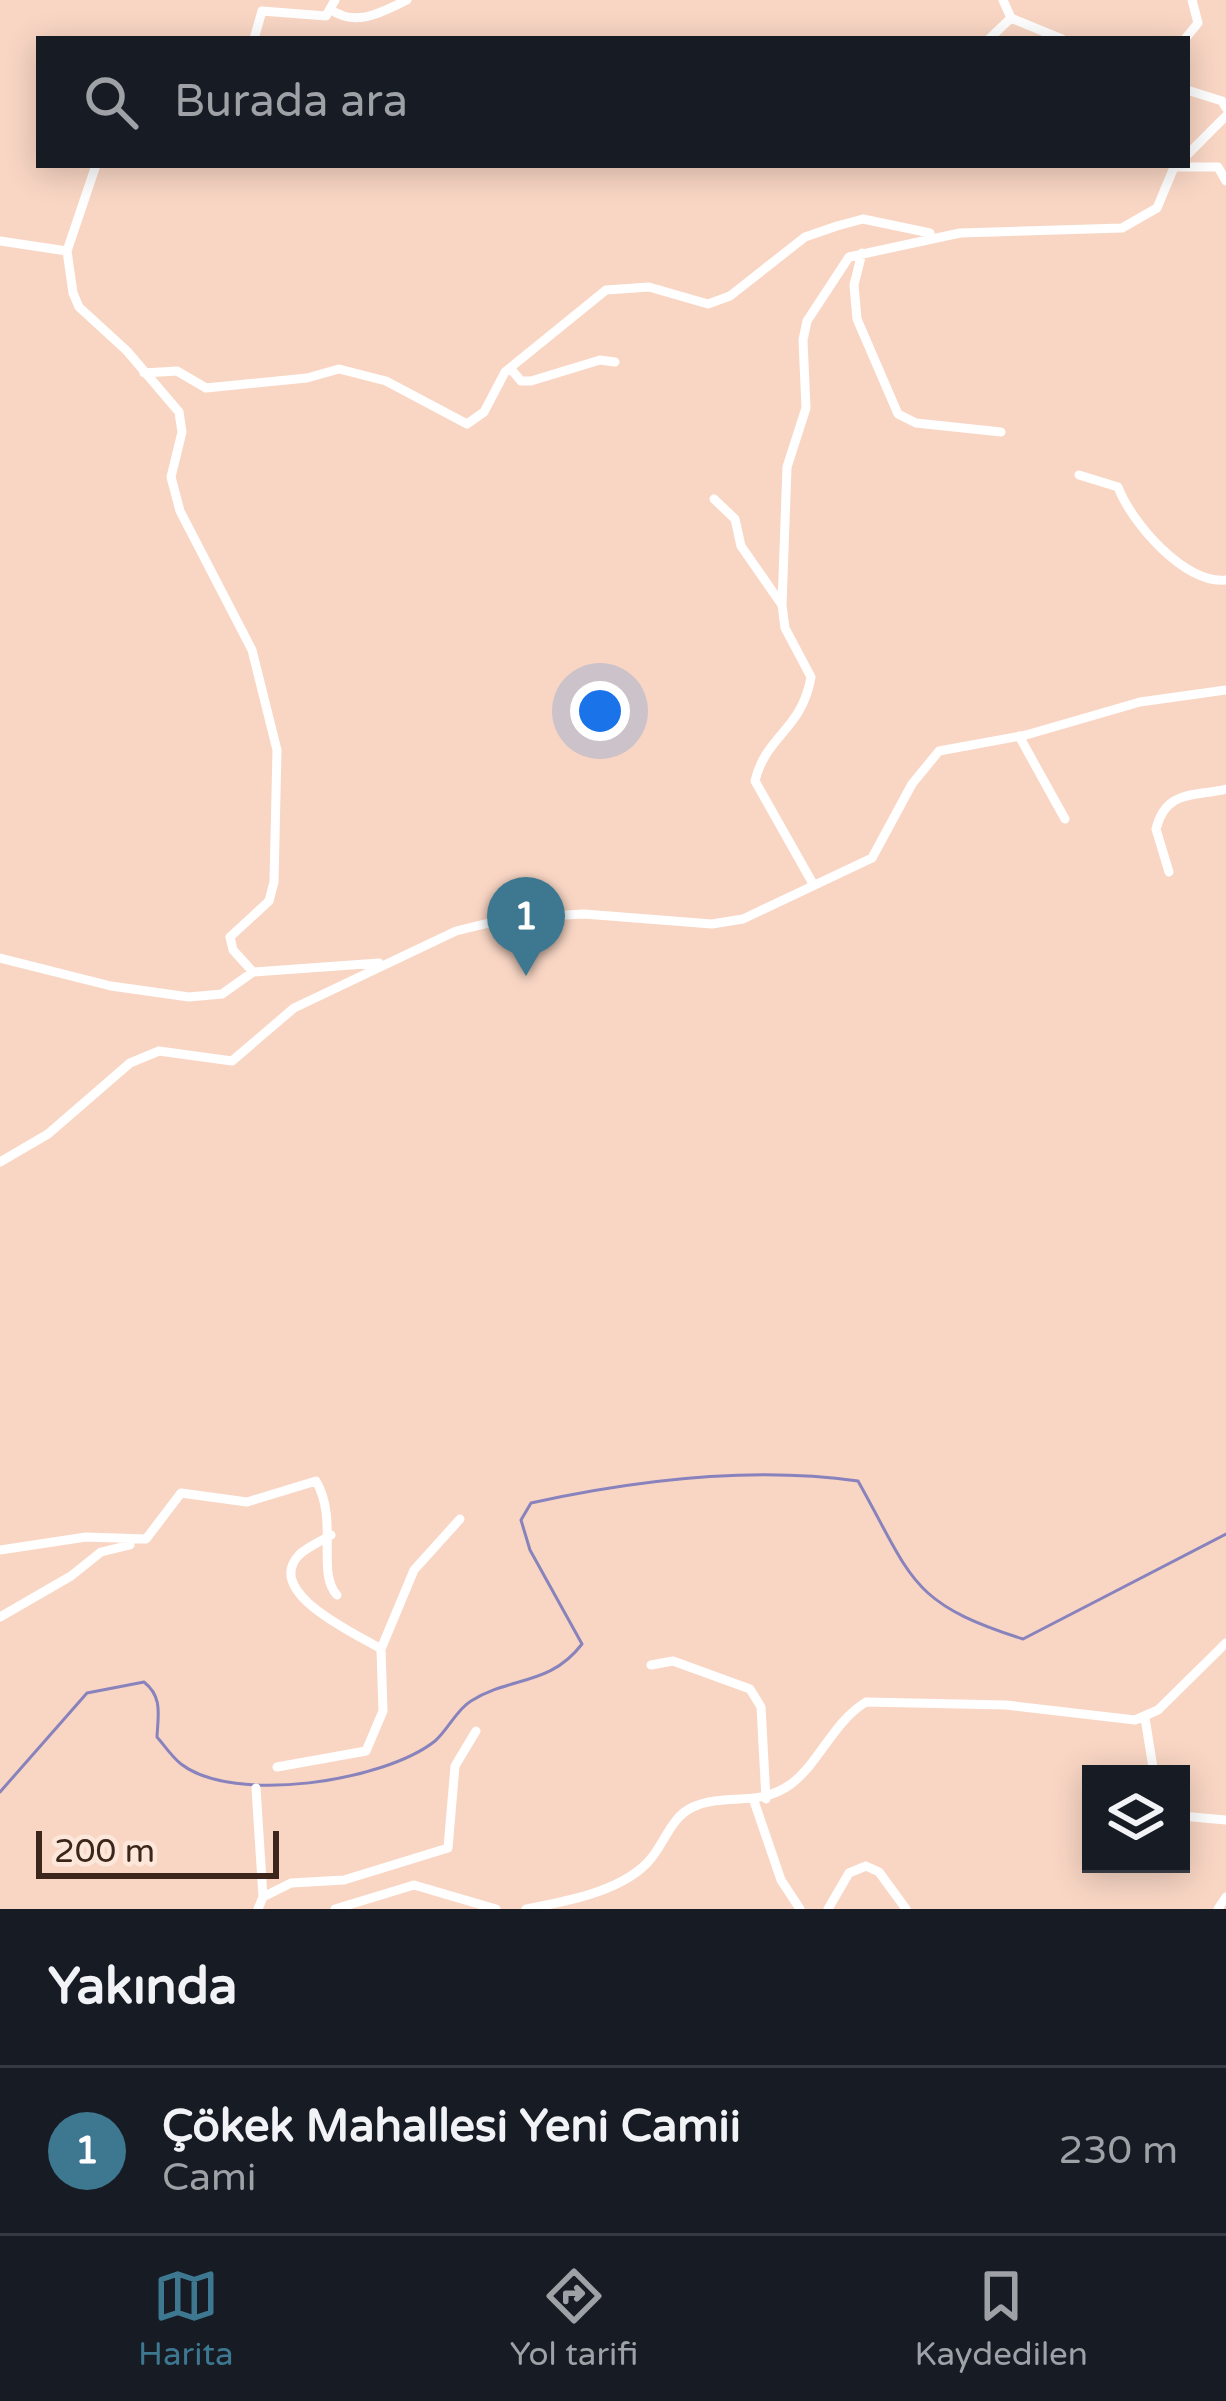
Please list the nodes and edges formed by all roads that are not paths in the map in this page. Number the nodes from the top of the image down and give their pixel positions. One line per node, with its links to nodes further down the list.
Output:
1 (406, 0): 4 (street)
2 (1003, 0): 5 (street)
3 (1192, 0): 9 (street)
4 (333, 5): 6 (street)
5 (1011, 18): 7 (street); 8 (street)
6 (255, 36)
7 (991, 36)
8 (1055, 36)
9 (1187, 36)
10 (1190, 91): 11 (street)
11 (1225, 107): 12 (street)
12 (1190, 150)
13 (1190, 166): 16 (street)
14 (95, 168): 19 (street)
15 (1173, 168): 17 (street)
16 (1226, 181)
17 (959, 234): 20 (street); 22 (street)
18 (0, 241): 19 (street)
19 (67, 251): 23 (street)
20 (862, 252): 24 (street); 28 (street)
21 (615, 362): 22 (street)
22 (510, 368): 23 (street)
23 (144, 373): 37 (street)
24 (1000, 432)
25 (1079, 475): 27 (street)
26 (714, 499): 28 (street)
27 (1226, 580)
28 (782, 605): 34 (street)
29 (1226, 690): 30 (street)
30 (1019, 736): 32 (street); 34 (street)
31 (1226, 790): 33 (street)
32 (1065, 819)
33 (1169, 872)
34 (812, 882): 36 (street)
35 (0, 958): 37 (street)
36 (386, 963): 37 (street); 38 (street)
37 (253, 972)
38 (0, 1162)
39 (460, 1519): 46 (street)
40 (332, 1535): 41 (street); 43 (street); 46 (street)
41 (134, 1542): 42 (street); 44 (street)
42 (0, 1550)
43 (337, 1595)
44 (0, 1617)
45 (1226, 1643): 48 (street)
46 (381, 1649): 51 (street)
47 (651, 1665): 53 (street)
48 (1145, 1718): 50 (street); 53 (street)
49 (476, 1731): 57 (street)
50 (1153, 1765)
51 (277, 1767)
52 (256, 1788): 57 (street)
53 (766, 1799): 54 (street)
54 (754, 1802): 63 (street); 64 (street)
55 (1190, 1817): 56 (street)
56 (1226, 1820)
57 (263, 1897): 60 (street)
58 (1226, 1897): 67 (street)
59 (353, 1906): 61 (street); 62 (street)
60 (258, 1909)
61 (335, 1909)
62 (496, 1909)
63 (526, 1909)
64 (800, 1909)
65 (828, 1909): 66 (street)
66 (906, 1909)
67 (1218, 1909)

